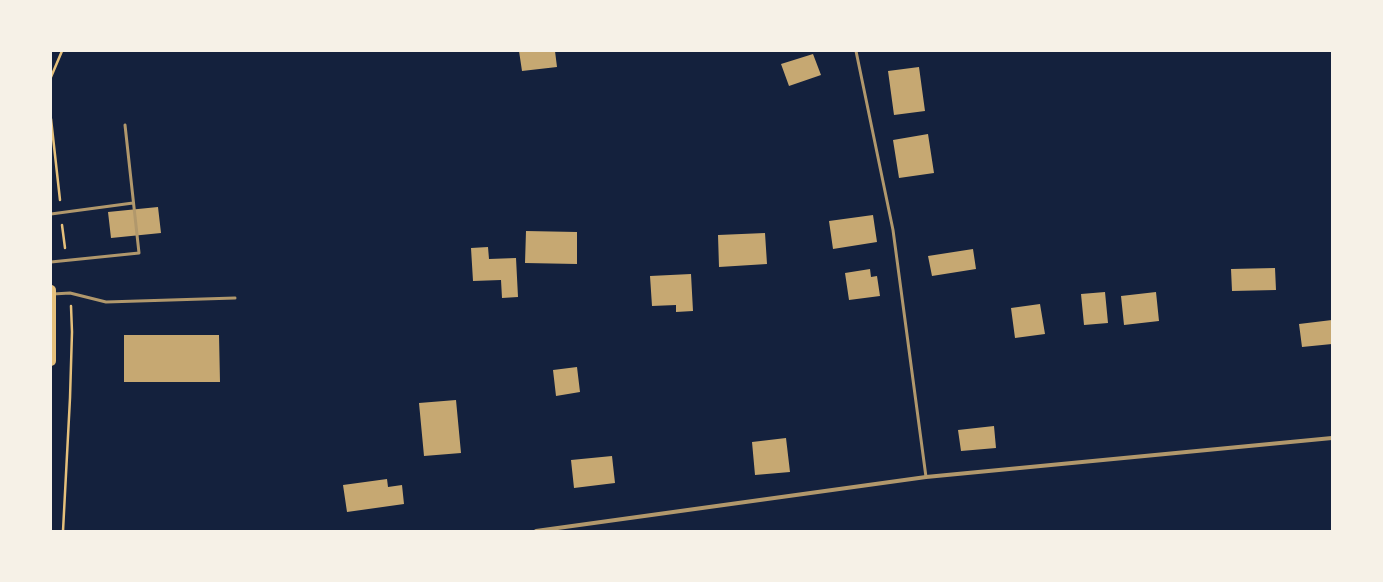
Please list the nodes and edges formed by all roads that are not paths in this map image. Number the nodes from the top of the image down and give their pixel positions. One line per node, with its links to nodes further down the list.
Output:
1 (856, 51): 11 (lane)
2 (125, 126): 3 (lane)
3 (133, 203): 4 (lane); 5 (lane)
4 (51, 214)
5 (51, 262)
6 (51, 290): 7 (main road)
7 (51, 294): 8 (lane); 9 (main road)
8 (235, 298)
9 (51, 361)
10 (1332, 438): 11 (street)
11 (926, 477): 12 (street)
12 (536, 531)

